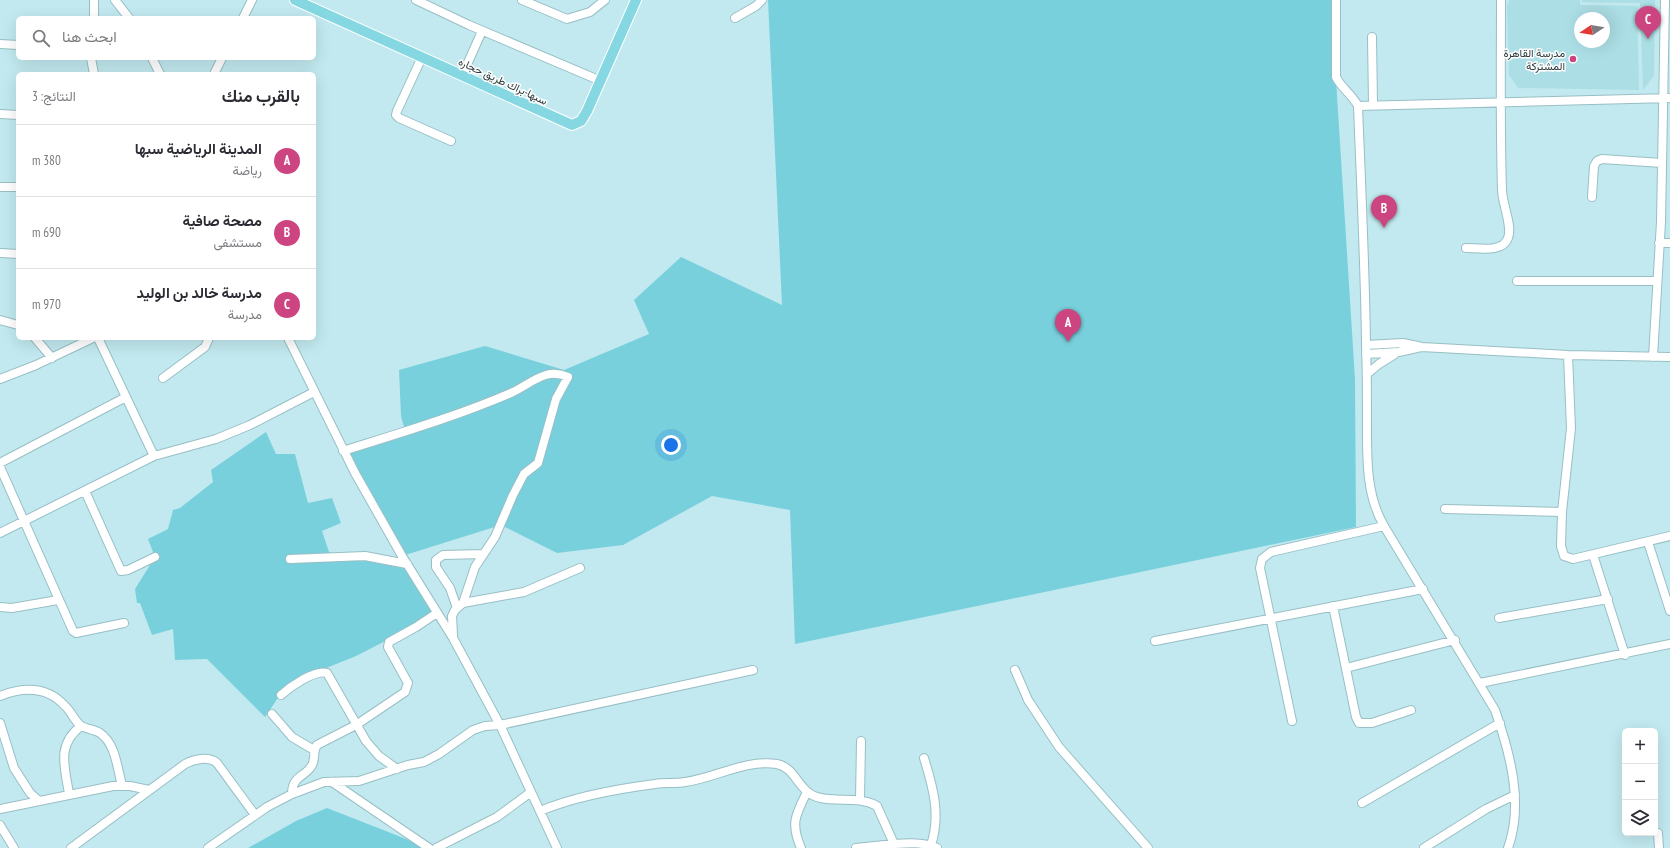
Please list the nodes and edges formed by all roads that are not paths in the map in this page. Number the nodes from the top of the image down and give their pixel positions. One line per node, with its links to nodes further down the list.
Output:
1 (94, 0): 13 (street)
2 (115, 0): 14 (street)
3 (252, 0): 15 (street)
4 (294, 0): 21 (main road, سبها-براك طريق حجاره)
5 (416, 0): 17 (street)
6 (522, 0): 7 (street)
7 (605, 0)
8 (762, 0): 16 (street)
9 (1336, 0): 33 (street)
10 (1501, 0): 31 (street)
11 (1665, 0): 30 (street)
12 (632, 1): 29 (main road, سبها-براك طريق حجاره)
13 (94, 16)
14 (127, 16)
15 (244, 16)
16 (735, 18)
17 (482, 31): 28 (street); 29 (street)
18 (1372, 37): 32 (street)
19 (0, 44): 20 (street)
20 (16, 45)
21 (422, 57): 28 (main road, سبها-براك طريق حجاره); 37 (street)
22 (92, 60): 25 (street)
23 (153, 60): 26 (street)
24 (221, 60): 27 (street)
25 (94, 72)
26 (159, 72)
27 (215, 72)
28 (462, 76): 29 (main road, سبها-براك طريق حجاره)
29 (601, 82)
30 (1667, 98): 31 (street); 36 (street)
31 (1501, 102): 32 (street); 44 (street)
32 (1373, 104): 33 (street)
33 (1358, 106): 56 (street)
34 (0, 114): 35 (street)
35 (16, 115)
36 (1666, 135): 38 (street)
37 (451, 141)
38 (1662, 163): 41 (street); 42 (street)
39 (16, 187): 40 (street)
40 (0, 188)
41 (1592, 197)
42 (1659, 243): 43 (street); 48 (street)
43 (1670, 243)
44 (1466, 248)
45 (0, 253): 46 (street)
46 (16, 254)
47 (1517, 281): 48 (street)
48 (1658, 281): 61 (street)
49 (0, 320): 50 (street)
50 (16, 324)
51 (37, 340): 63 (street)
52 (89, 340): 63 (street)
53 (99, 340): 68 (street)
54 (208, 340): 65 (street)
55 (289, 340): 67 (street)
56 (1366, 345): 57 (street); 59 (street)
57 (1422, 347): 58 (street); 60 (street)
58 (1399, 352): 59 (street); 64 (street)
59 (1366, 354): 64 (street)
60 (1568, 355): 61 (street); 75 (street)
61 (1653, 357): 62 (street)
62 (1670, 357)
63 (52, 358): 66 (street)
64 (1367, 374): 77 (street)
65 (163, 378)
66 (0, 379)
67 (314, 392): 69 (street); 70 (street)
68 (126, 397): 70 (street); 71 (street)
69 (343, 451): 81 (street); 85 (street)
70 (154, 456): 73 (street)
71 (0, 463)
72 (1, 471): 76 (street)
73 (85, 491): 76 (street); 83 (street)
74 (1445, 509): 75 (street)
75 (1562, 512): 82 (street)
76 (24, 521): 78 (street); 88 (street)
77 (1384, 526): 87 (street); 96 (street)
78 (0, 533)
79 (1670, 536): 80 (street)
80 (1648, 542): 82 (street); 93 (street)
81 (483, 554): 90 (street); 90 (street)
82 (1593, 555): 89 (street)
83 (155, 557)
84 (290, 559): 85 (street)
85 (407, 564): 94 (street)
86 (580, 568): 90 (street)
87 (1423, 589): 91 (street); 99 (street)
88 (58, 600): 92 (street); 97 (street)
89 (1608, 600): 95 (street); 102 (street)
90 (460, 606): 98 (street)
91 (1333, 606): 96 (street); 103 (street)
92 (0, 607)
93 (1670, 611)
94 (437, 613): 98 (street); 114 (street)
95 (1499, 618)
96 (1271, 619): 100 (street); 111 (street)
97 (124, 623)
98 (454, 638): 115 (street)
99 (1454, 640): 103 (street); 106 (street)
100 (1155, 641)
101 (1670, 644): 102 (street)
102 (1625, 655): 106 (street)
103 (1346, 668): 109 (street)
104 (753, 670): 115 (street)
105 (1015, 670): 147 (street)
106 (1480, 683): 112 (street)
107 (281, 695): 114 (street)
108 (0, 696): 116 (street)
109 (1412, 710)
110 (272, 714): 118 (street)
111 (1292, 721)
112 (1500, 723): 128 (street); 131 (street)
113 (0, 724): 130 (street)
114 (356, 725): 118 (street); 120 (street)
115 (500, 725): 120 (street); 124 (street)
116 (81, 726): 122 (street); 126 (street)
117 (861, 741): 129 (street)
118 (314, 750): 127 (street)
119 (924, 758): 138 (street)
120 (397, 769): 121 (street)
121 (332, 781): 127 (street); 142 (street)
122 (122, 785): 123 (street); 126 (street)
123 (149, 790): 134 (street); 140 (street)
124 (531, 792): 133 (street); 143 (street)
125 (806, 792): 129 (street); 133 (street); 145 (street)
126 (69, 794): 130 (street)
127 (292, 794): 134 (street)
128 (1515, 795): 148 (street); 149 (street)
129 (860, 799): 137 (street)
130 (39, 801): 132 (street)
131 (1362, 803)
132 (0, 809)
133 (540, 811): 144 (street)
134 (255, 815): 141 (street)
135 (0, 825): 139 (street)
136 (1658, 833): 150 (street)
137 (894, 844): 138 (street); 146 (street)
138 (934, 847)
139 (14, 848)
140 (71, 848)
141 (208, 848)
142 (429, 848)
143 (436, 848)
144 (556, 848)
145 (801, 848)
146 (856, 848)
147 (1148, 848)
148 (1424, 848)
149 (1508, 848)
150 (1659, 848)

